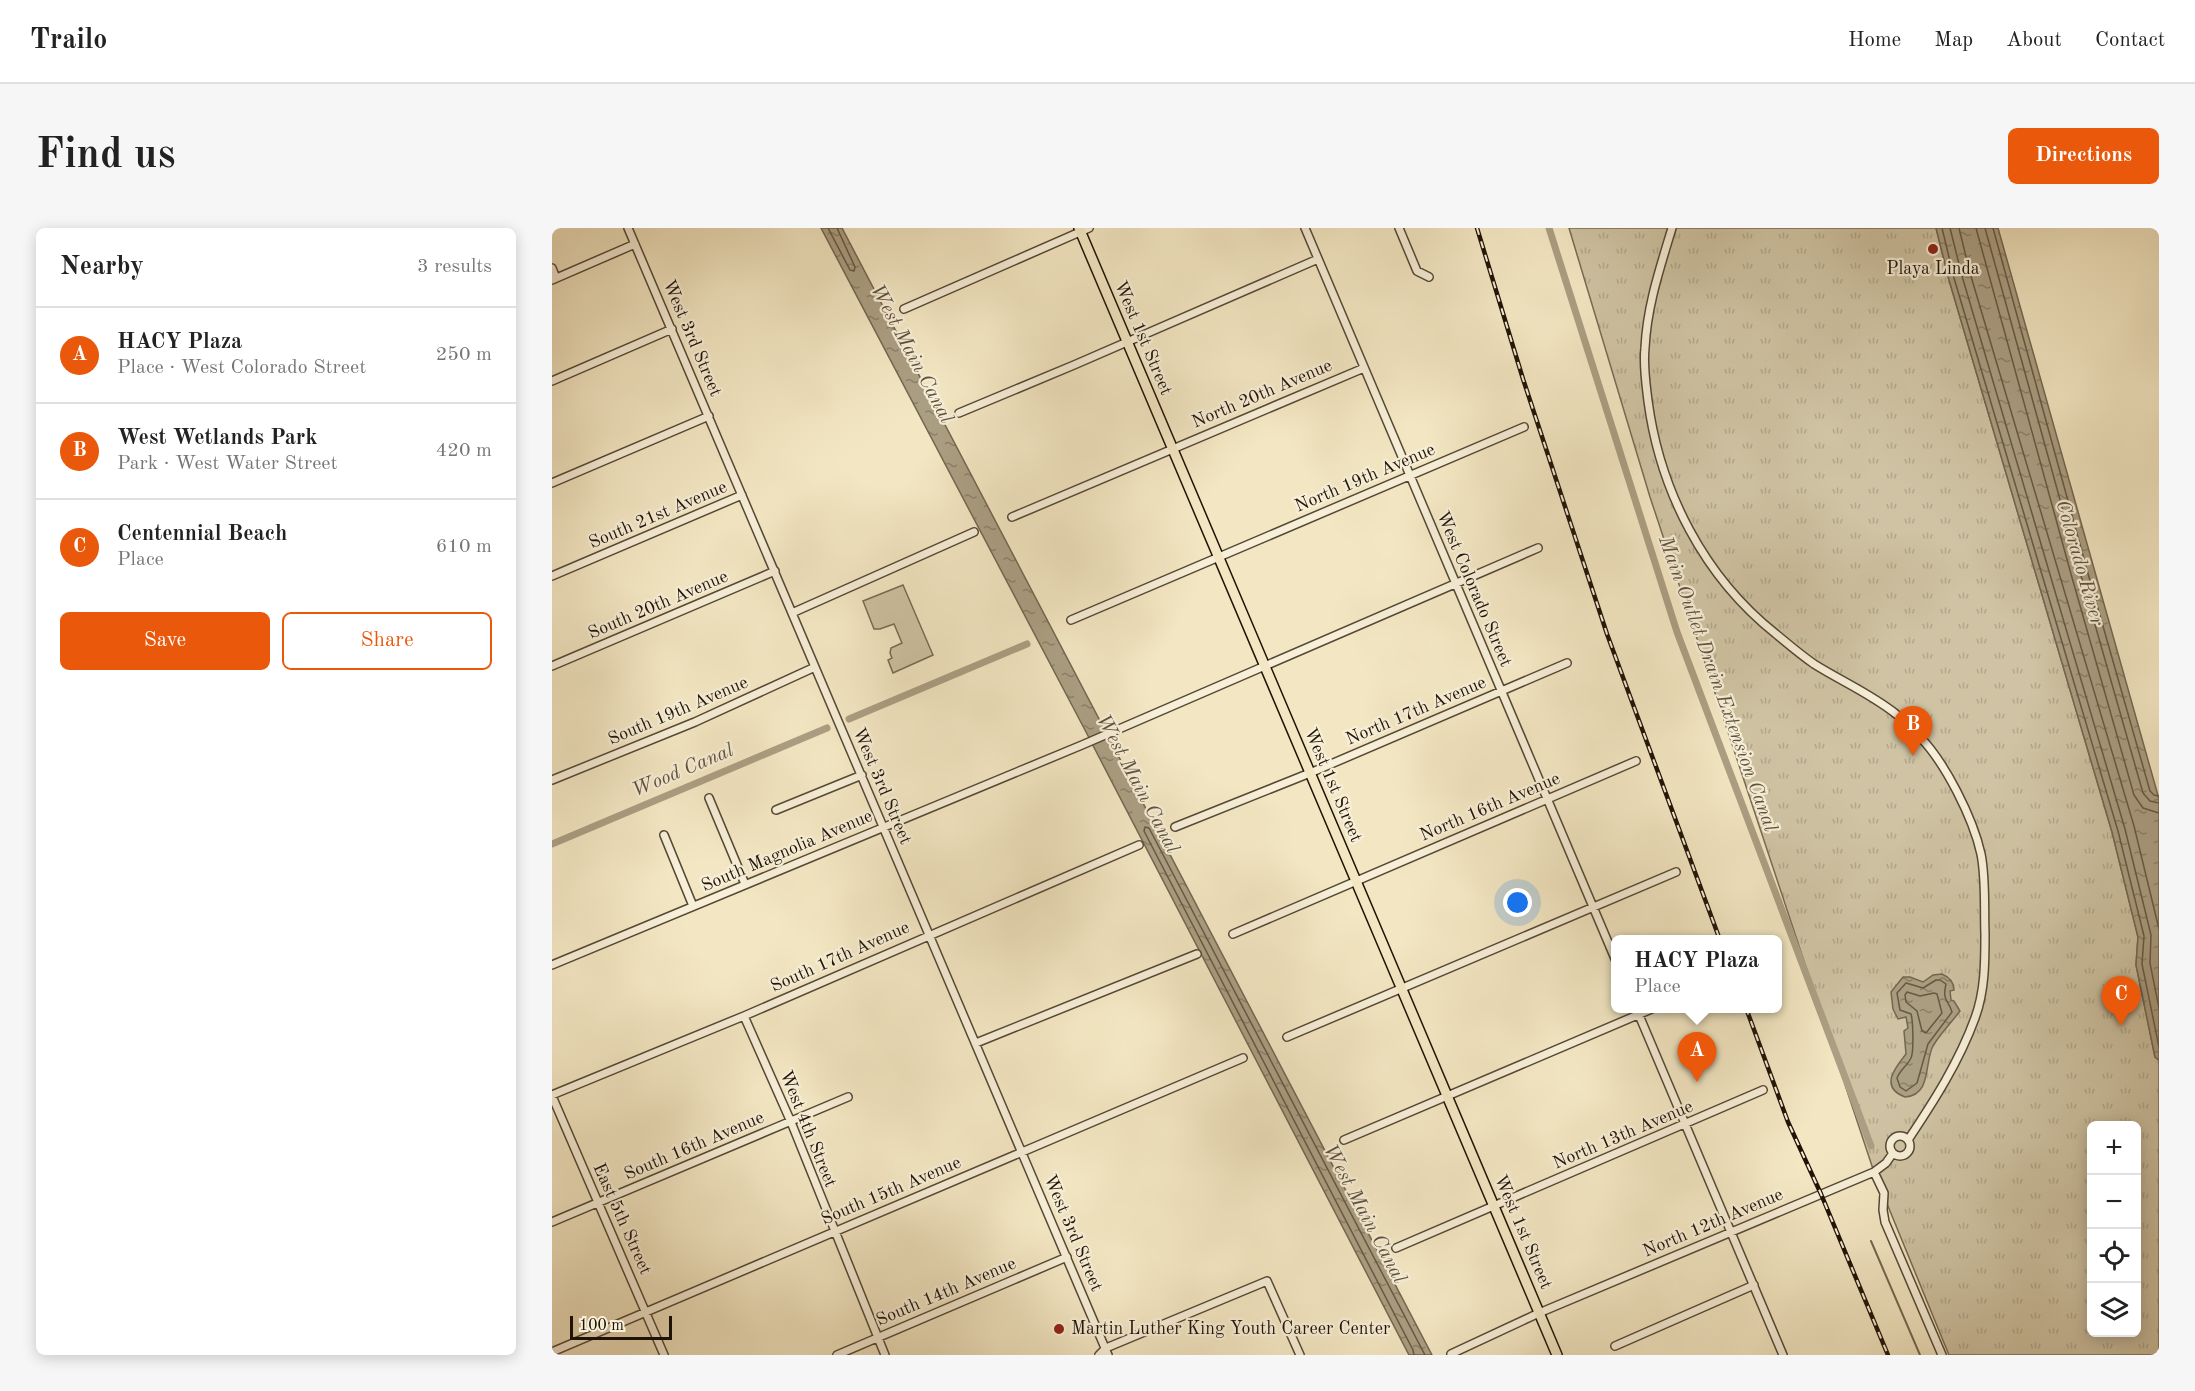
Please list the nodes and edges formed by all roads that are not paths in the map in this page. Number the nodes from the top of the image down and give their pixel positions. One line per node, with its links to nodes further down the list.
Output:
1 (628, 228): 6 (street, West 3rd Street)
2 (1305, 228): 7 (street, West Colorado Street)
3 (1399, 228): 9 (street)
4 (1672, 228): 72 (street)
5 (1083, 229): 11 (street); 13 (main road, West 1st Street)
6 (635, 244): 10 (street); 12 (street, West 3rd Street)
7 (1318, 259): 13 (street); 14 (street, West Colorado Street)
8 (552, 268): 10 (street)
9 (1429, 277)
10 (554, 279)
11 (904, 309)
12 (672, 329): 15 (street); 17 (street, West 3rd Street)
13 (1126, 341): 16 (street); 19 (main road, West 1st Street)
14 (1364, 368): 19 (street, North 20th Avenue); 20 (street, West Colorado Street)
15 (552, 381)
16 (959, 413)
17 (709, 416): 21 (street); 22 (street, West 3rd Street)
18 (1524, 427): 20 (street, North 19th Avenue)
19 (1172, 448): 23 (street); 26 (main road, West 1st Street)
20 (1410, 476): 26 (street, North 19th Avenue); 29 (street, West Colorado Street)
21 (552, 483)
22 (742, 495): 27 (street, West 3rd Street); 28 (street, South 21st Avenue)
23 (1012, 517)
24 (974, 532): 30 (street)
25 (1538, 548): 29 (street, South Magnolia Avenue)
26 (1218, 556): 31 (street); 33 (main road, West 1st Street)
27 (775, 571): 30 (street, West 3rd Street); 34 (street, South 20th Avenue)
28 (552, 576)
29 (1455, 583): 33 (street, South Magnolia Avenue); 36 (street, West Colorado Street)
30 (792, 613): 35 (street, West 3rd Street)
31 (1071, 620)
32 (1567, 663): 36 (street, North 17th Avenue)
33 (1264, 665): 38 (main road, West 1st Street); 44 (street, South Magnolia Avenue)
34 (552, 666)
35 (815, 667): 39 (street, West 3rd Street); 40 (street, South 19th Avenue)
36 (1501, 691): 38 (street, North 17th Avenue); 42 (street, West Colorado Street)
37 (1636, 761): 42 (street, North 16th Avenue)
38 (1310, 773): 45 (street); 49 (main road, West 1st Street)
39 (861, 775): 43 (street); 44 (street, West 3rd Street)
40 (552, 780)
41 (709, 798): 50 (street)
42 (1548, 800): 49 (street, North 16th Avenue); 52 (street, West Colorado Street)
43 (776, 810)
44 (883, 827): 50 (street, South Magnolia Avenue); 54 (street, West 3rd Street)
45 (1176, 827)
46 (664, 835): 51 (street)
47 (1139, 845): 54 (street, South 17th Avenue)
48 (1676, 872): 52 (street)
49 (1356, 880): 53 (street); 58 (main road, West 1st Street)
50 (745, 884): 51 (street, South Magnolia Avenue)
51 (693, 906): 57 (street, South Magnolia Avenue)
52 (1593, 908): 55 (street, West Colorado Street); 58 (street)
53 (1233, 934)
54 (929, 935): 61 (street, South 17th Avenue); 63 (street, West 3rd Street)
55 (1611, 949)
56 (1197, 954): 63 (street)
57 (552, 965)
58 (1402, 988): 62 (street); 68 (main road, West 1st Street)
59 (1636, 1013): 68 (street)
60 (1638, 1013): 70 (street)
61 (744, 1016): 66 (street, South 17th Avenue); 69 (street, West 4th Street)
62 (1287, 1037)
63 (976, 1043): 73 (street, West 3rd Street)
64 (1243, 1058): 73 (street, South 15th Avenue)
65 (1763, 1090): 70 (street, North 13th Avenue)
66 (552, 1096): 76 (street, East 5th Street)
67 (848, 1097): 69 (street, South 16th Avenue)
68 (1448, 1097): 71 (street); 77 (main road, West 1st Street)
69 (790, 1122): 76 (street, South 16th Avenue); 79 (street, West 4th Street)
70 (1685, 1125): 77 (street, North 13th Avenue); 80 (street)
71 (1344, 1140)
72 (1908, 1140): 74 (street); 74 (street)
73 (1022, 1152): 79 (street, South 15th Avenue); 82 (street, West 3rd Street)
74 (1893, 1153): 75 (street, North 12th Avenue)
75 (1875, 1172): 80 (street, North 12th Avenue); 98 (street)
76 (598, 1204): 78 (street, South 16th Avenue); 84 (street, East 5th Street)
77 (1494, 1206): 81 (street, North 13th Avenue); 85 (main road, West 1st Street)
78 (552, 1222)
79 (834, 1232): 84 (street, South 15th Avenue); 86 (street, West 4th Street)
80 (1731, 1232): 83 (street); 85 (street, North 12th Avenue)
81 (1396, 1248)
82 (1067, 1257): 86 (street, South 14th Avenue); 89 (street, West 3rd Street)
83 (1754, 1285): 87 (street); 97 (street)
84 (646, 1312): 88 (street, South 15th Avenue); 91 (street, East 5th Street)
85 (1539, 1313): 90 (street, North 12th Avenue); 96 (main road, West 1st Street)
86 (877, 1337): 92 (street, South 14th Avenue); 93 (street, West 4th Street)
87 (1615, 1346)
88 (552, 1352)
89 (1107, 1352): 94 (street); 95 (street)
90 (1451, 1354)
91 (664, 1355)
92 (837, 1355)
93 (885, 1355)
94 (1099, 1355)
95 (1300, 1355)
96 (1557, 1355)
97 (1783, 1355)
98 (1942, 1355)

